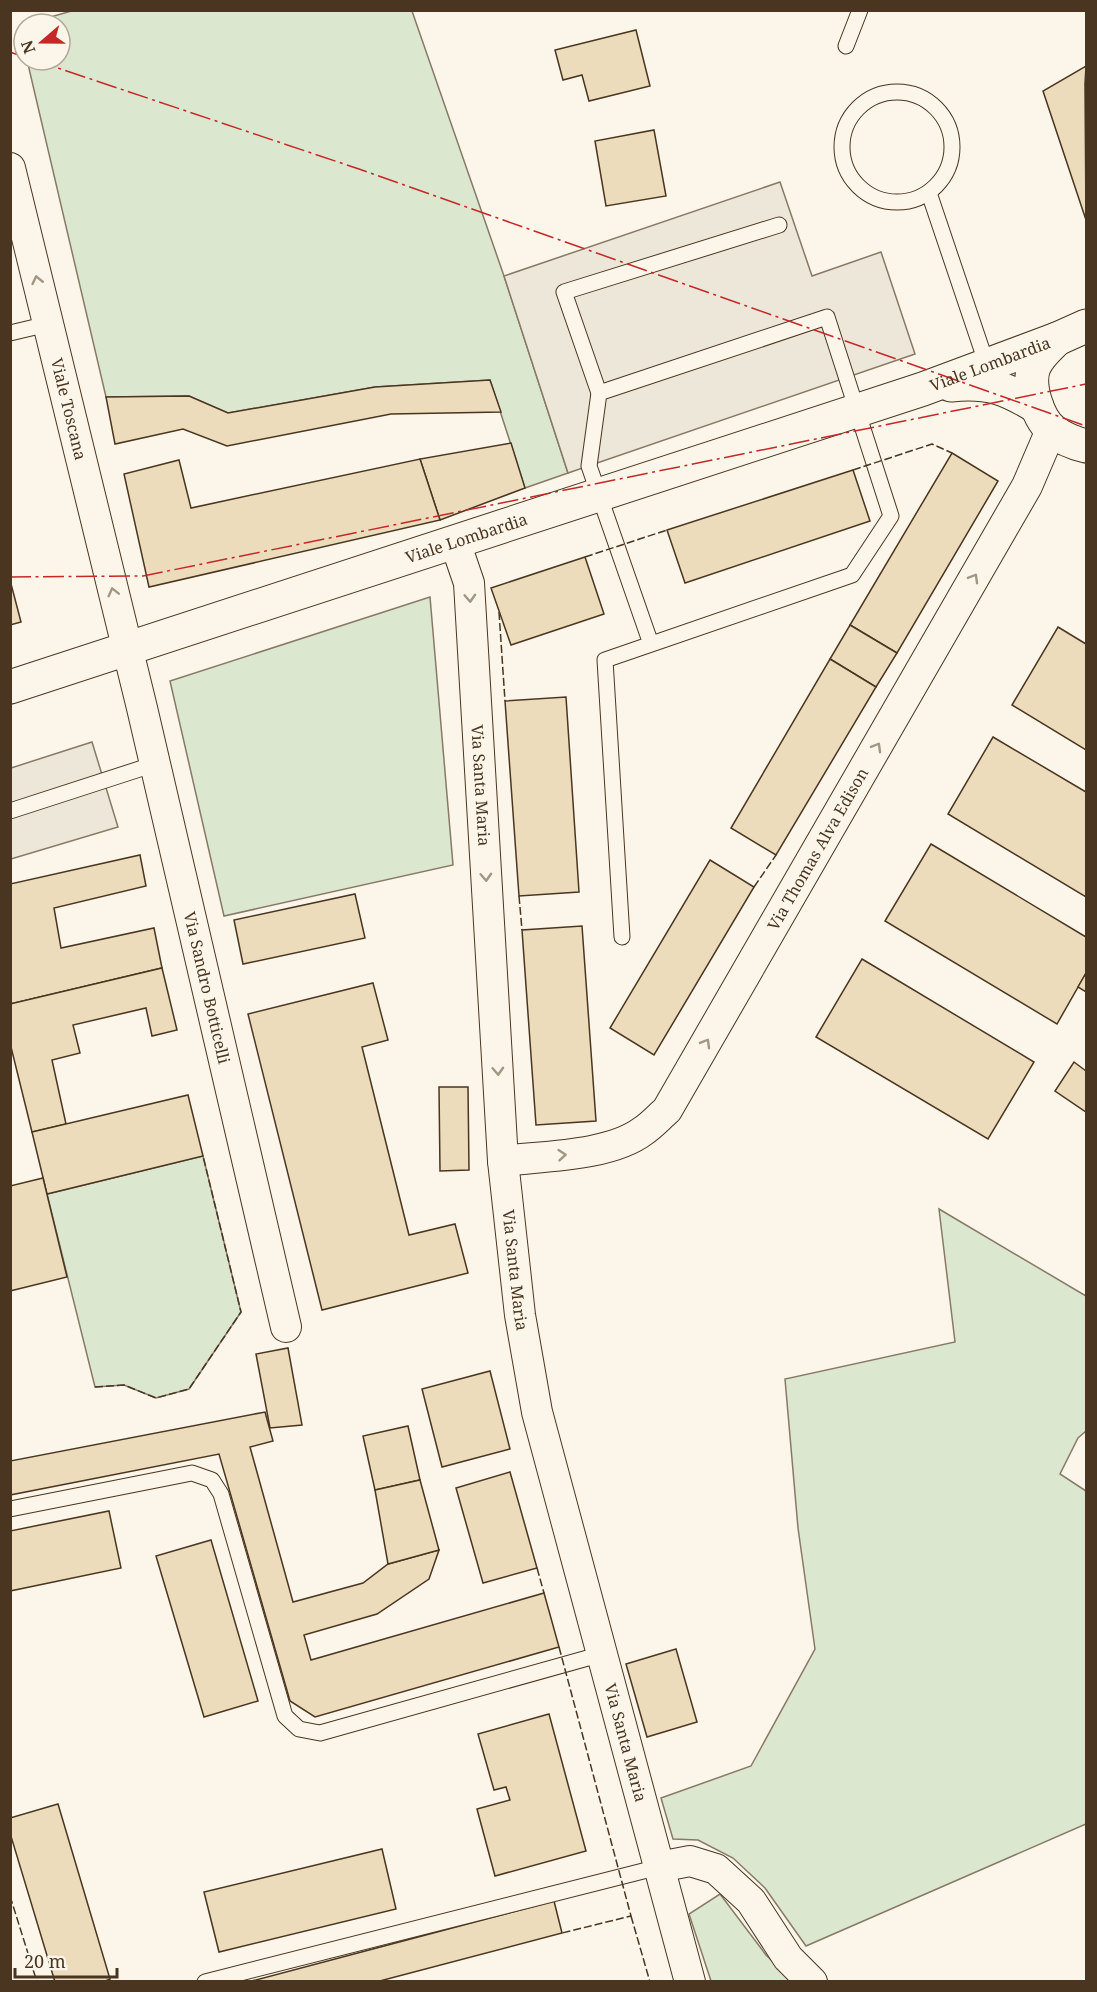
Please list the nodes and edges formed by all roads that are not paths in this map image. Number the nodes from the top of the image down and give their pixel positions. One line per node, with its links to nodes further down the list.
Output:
1 (860, 10): 2 (lane)
2 (846, 46)
3 (10, 168): 6 (street, Viale Toscana, one-way to 3)
4 (929, 193): 4 (lane); 10 (lane)
5 (779, 225): 12 (lane)
6 (48, 324): 8 (lane); 19 (street, Viale Toscana, one-way to 6)
7 (1086, 326): 9 (street, Viale Lombardia)
8 (10, 333)
9 (1057, 339): 10 (street, Viale Lombardia); 14 (street, Viale Lombardia)
10 (987, 365): 11 (street, Viale Lombardia)
11 (923, 389): 13 (street, Viale Lombardia); 14 (street, Viale Lombardia)
12 (599, 393): 13 (lane); 16 (lane)
13 (858, 410): 16 (street, Viale Lombardia); 18 (lane)
14 (1044, 418): 15 (street, Viale Lombardia); 24 (street, Via Thomas Alva Edison, one-way to 14)
15 (1086, 446)
16 (599, 495): 17 (street, Viale Lombardia); 18 (lane)
17 (455, 542): 19 (street, Viale Lombardia); 24 (street, Via Santa Maria, one-way to 24)
18 (651, 644): 23 (lane)
19 (127, 649): 20 (street, Viale Lombardia); 21 (street, Via Sandro Botticelli)
20 (10, 687)
21 (155, 764): 22 (lane); 25 (street, Via Sandro Botticelli)
22 (10, 811)
23 (621, 937)
24 (504, 1161): 27 (street, Via Santa Maria)
25 (286, 1327)
26 (10, 1509): 27 (lane)
27 (602, 1654): 28 (street, Via Santa Maria)
28 (659, 1867): 29 (lane); 30 (street, Via Santa Maria); 31 (street)
29 (205, 1982)
30 (690, 1982)
31 (812, 1982)

